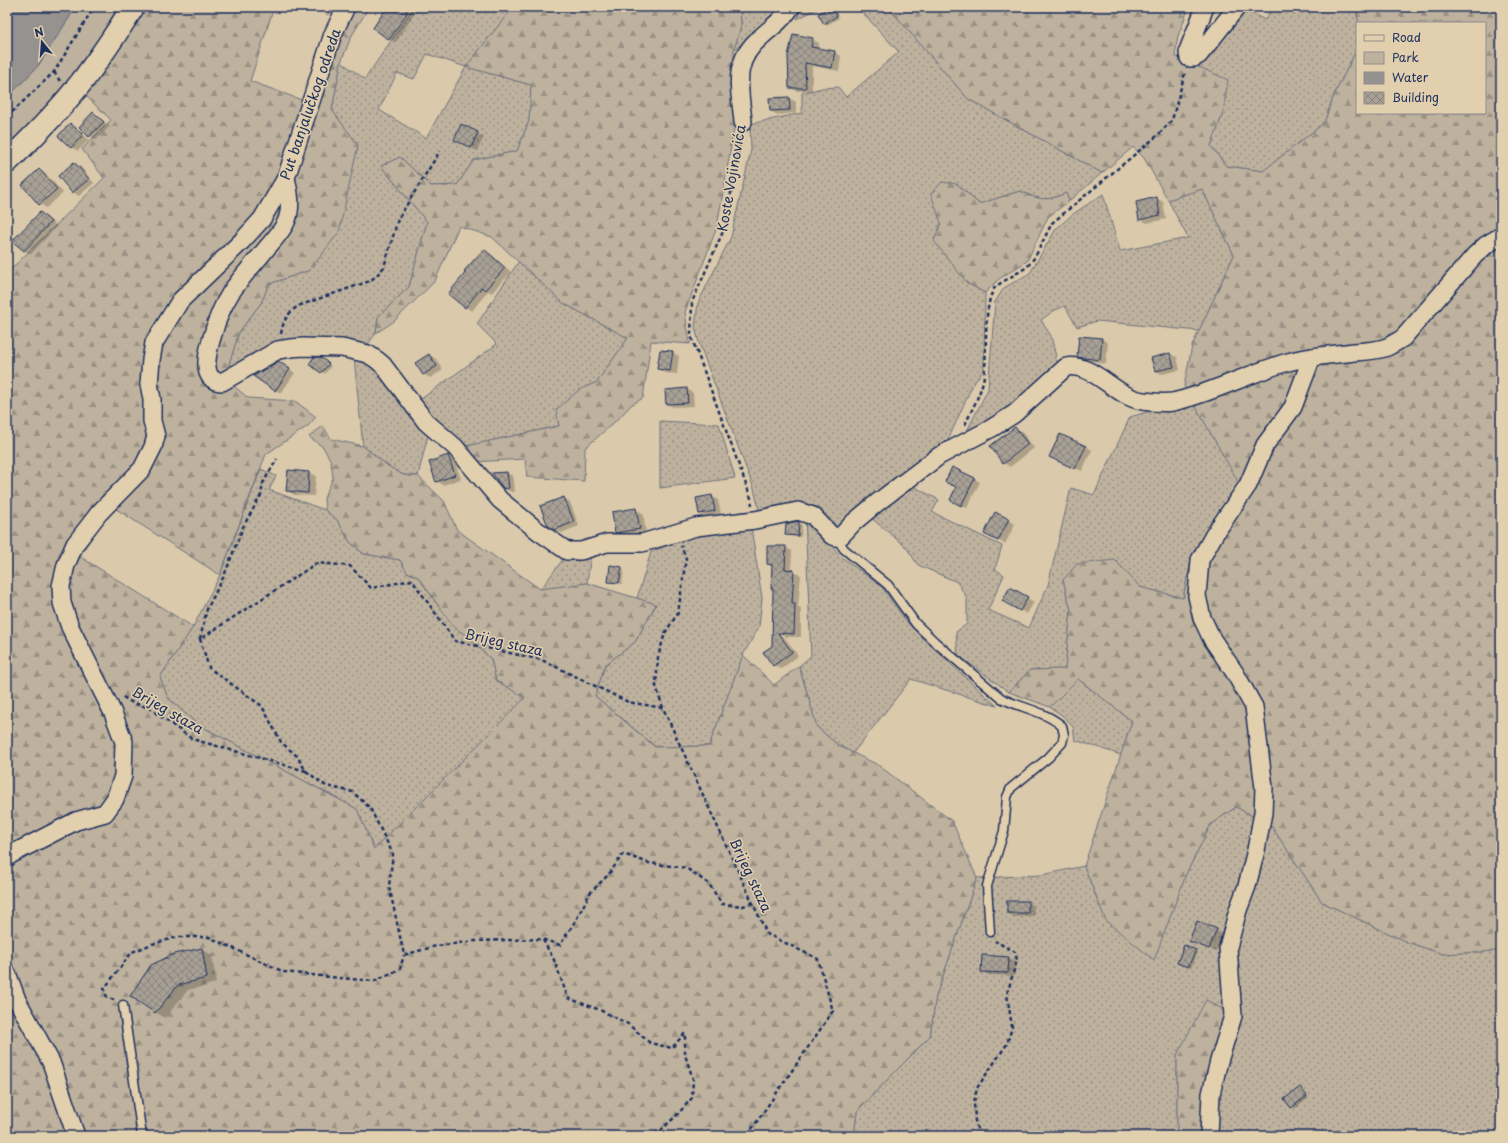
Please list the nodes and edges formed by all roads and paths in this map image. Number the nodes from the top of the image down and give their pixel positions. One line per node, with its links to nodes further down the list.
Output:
1 (94, 7): 8 (path)
2 (133, 7): 11 (street)
3 (346, 7): 12 (street, Put banjalučkog odreda)
4 (791, 7): 9 (street, Koste Vojinovića)
5 (1205, 7): 7 (street)
6 (1237, 7): 7 (street)
7 (1189, 58): 16 (path)
8 (7, 117)
9 (742, 122): 18 (path, Koste Vojinovića)
10 (440, 151): 14 (path)
11 (7, 162)
12 (286, 178): 14 (street); 25 (street, Put banjalučkog odreda)
13 (1501, 236): 15 (street)
14 (278, 350): 19 (street)
15 (1312, 357): 16 (street); 37 (street)
16 (954, 448): 20 (street)
17 (277, 459): 21 (path)
18 (755, 520): 19 (street); 20 (street)
19 (675, 533): 23 (path)
20 (836, 537): 27 (lane)
21 (200, 639): 23 (path, Brijeg staza); 24 (path)
22 (119, 693): 24 (path, Brijeg staza)
23 (663, 708): 26 (path, Brijeg staza)
24 (306, 771): 29 (path)
25 (7, 858)
26 (753, 903): 28 (path); 35 (path, Brijeg staza)
27 (990, 932): 36 (path)
28 (542, 939): 29 (path); 34 (path)
29 (404, 955): 31 (path)
30 (7, 973): 32 (street)
31 (123, 1005): 33 (lane)
32 (76, 1136)
33 (142, 1136)
34 (651, 1136)
35 (747, 1136)
36 (979, 1136)
37 (1209, 1136)

